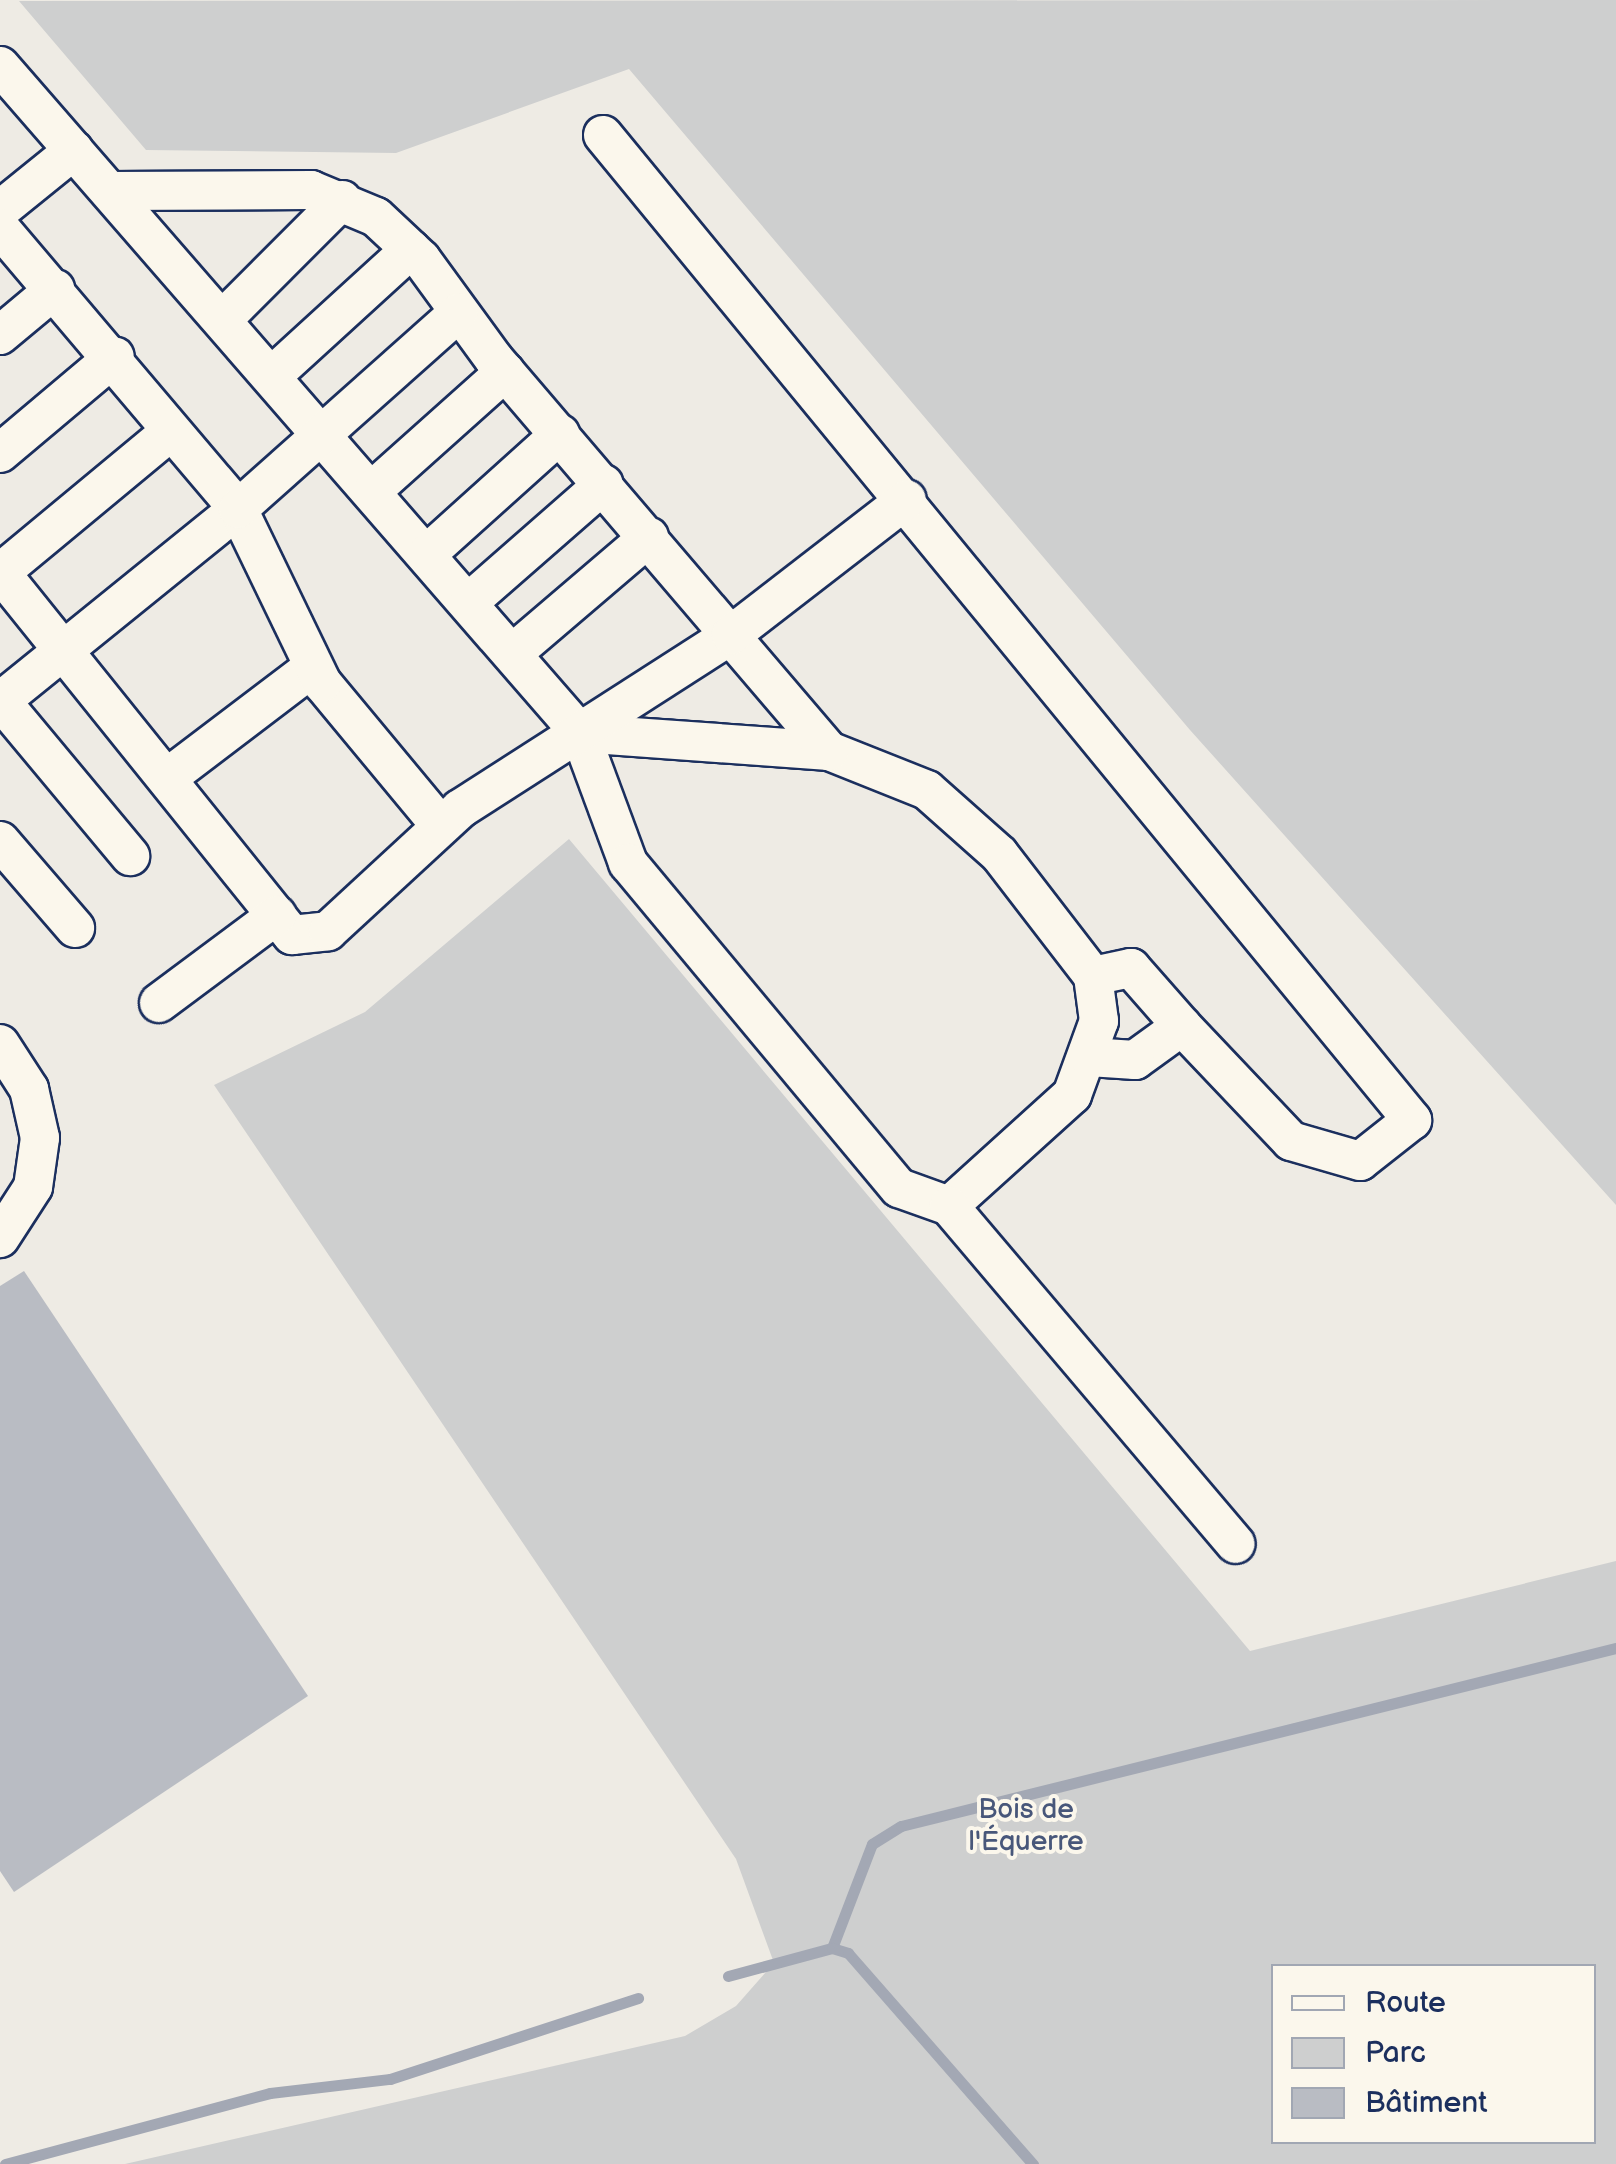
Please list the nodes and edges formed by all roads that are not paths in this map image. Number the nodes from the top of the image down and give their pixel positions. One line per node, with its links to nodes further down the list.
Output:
1 (0, 66): 3 (lane)
2 (603, 135): 22 (lane)
3 (74, 150): 4 (lane); 6 (lane)
4 (111, 191): 5 (lane); 11 (lane)
5 (342, 200): 8 (lane); 11 (lane)
6 (0, 210)
7 (0, 228): 9 (lane)
8 (411, 249): 10 (lane); 15 (lane)
9 (54, 289): 12 (lane); 13 (lane)
10 (458, 313): 14 (lane); 17 (lane)
11 (224, 318): 15 (lane)
12 (0, 335)
13 (116, 356): 16 (lane); 19 (lane)
14 (505, 372): 18 (lane); 21 (lane)
15 (274, 374): 17 (lane)
16 (170, 432): 23 (lane); 26 (lane)
17 (326, 432): 21 (lane); 23 (lane)
18 (560, 434): 20 (lane); 25 (lane)
19 (0, 453)
20 (604, 484): 24 (lane); 27 (lane)
21 (374, 489): 25 (lane)
22 (906, 499): 28 (lane); 43 (lane)
23 (238, 509): 29 (lane); 31 (lane)
24 (649, 537): 28 (lane); 30 (lane)
25 (428, 553): 27 (lane)
26 (0, 572): 29 (lane)
27 (470, 602): 30 (lane)
28 (732, 635): 33 (lane); 34 (lane)
29 (65, 650): 32 (lane); 35 (lane)
30 (513, 654): 33 (lane)
31 (312, 668): 35 (lane); 36 (lane)
32 (1, 701): 38 (lane)
33 (580, 733): 34 (lane); 36 (lane); 46 (lane)
34 (829, 751): 41 (lane)
35 (167, 778): 39 (lane)
36 (440, 824): 39 (lane)
37 (0, 840): 40 (lane)
38 (130, 856)
39 (276, 915): 42 (lane)
40 (76, 928)
41 (1093, 976): 43 (lane); 45 (lane)
42 (159, 1003)
43 (1182, 1026): 45 (lane)
44 (0, 1044): 47 (lane)
45 (1090, 1057): 46 (lane)
46 (949, 1206): 48 (lane)
47 (0, 1238)
48 (1236, 1544)

